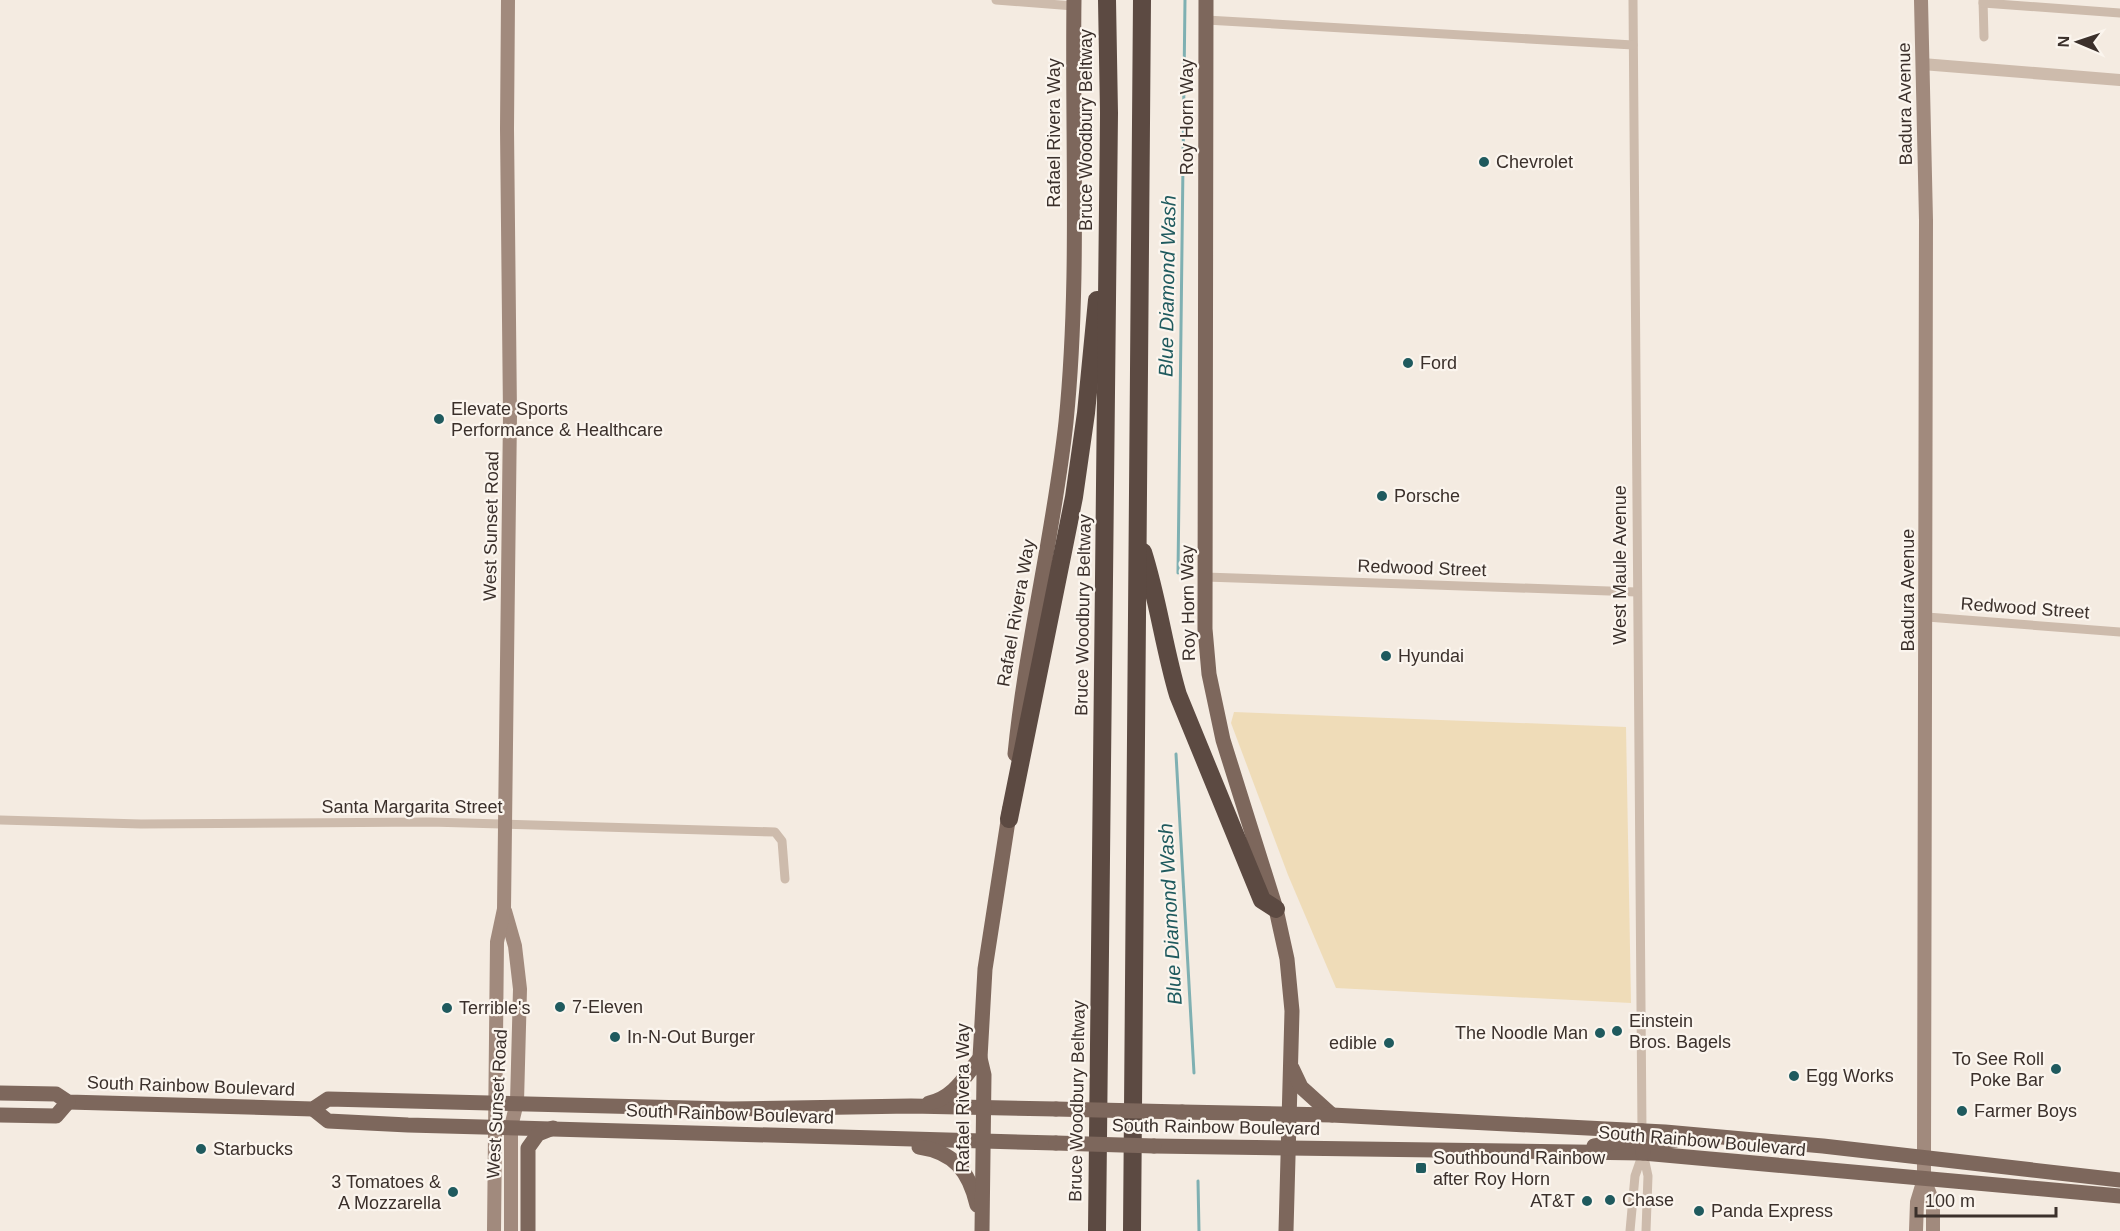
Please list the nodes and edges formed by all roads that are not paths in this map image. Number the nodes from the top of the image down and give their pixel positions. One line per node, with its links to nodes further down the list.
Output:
1 (508, 0): 24 (main road, West Sunset Road)
2 (996, 0): 9 (street)
3 (1107, 0): 16 (highway, Bruce Woodbury Beltway)
4 (1142, 0): 17 (highway)
5 (1206, 0): 11 (main road, Roy Horn Way)
6 (1633, 0): 13 (street, West Maule Avenue)
7 (1921, 0): 14 (main road, Badura Avenue)
8 (1983, 2): 10 (street); 12 (street)
9 (1074, 3): 22 (main road, Rafael Rivera Way)
10 (2120, 12)
11 (1206, 20): 13 (street); 18 (main road, Roy Horn Way)
12 (1984, 37)
13 (1633, 45): 19 (street, West Maule Avenue)
14 (1922, 64): 15 (street); 20 (main road, Badura Avenue)
15 (2120, 80)
16 (1108, 267): 22 (highway); 58 (highway, Bruce Woodbury Beltway)
17 (1138, 536): 27 (highway); 59 (highway)
18 (1206, 577): 19 (street, Redwood Street); 27 (main road, Roy Horn Way)
19 (1637, 592): 43 (street, West Maule Avenue)
20 (1927, 617): 21 (street, Redwood Street); 50 (main road, Badura Avenue)
21 (2120, 632)
22 (1008, 819): 28 (main road, Rafael Rivera Way)
23 (0, 820): 24 (street, Santa Margarita Street)
24 (505, 824): 25 (street, Santa Margarita Street); 26 (main road, West Sunset Road)
25 (785, 879)
26 (504, 909): 32 (main road, West Sunset Road); 33 (main road, West Sunset Road)
27 (1275, 909): 29 (main road, Roy Horn Way)
28 (980, 1058): 34 (main road); 35 (main road, Rafael Rivera Way)
29 (1291, 1065): 37 (main road, Roy Horn Way); 39 (main road)
30 (0, 1093): 31 (main road, South Rainbow Boulevard)
31 (68, 1101): 36 (main road, South Rainbow Boulevard); 38 (main road, South Rainbow Boulevard)
32 (495, 1101): 33 (main road, South Rainbow Boulevard); 36 (main road, South Rainbow Boulevard); 40 (main road, West Sunset Road)
33 (517, 1102): 34 (main road, South Rainbow Boulevard); 41 (main road, West Sunset Road)
34 (911, 1106): 35 (main road, South Rainbow Boulevard)
35 (984, 1107): 37 (main road, South Rainbow Boulevard, bridge); 46 (main road, Rafael Rivera Way)
36 (313, 1109): 40 (main road, South Rainbow Boulevard)
37 (1290, 1114): 39 (main road, South Rainbow Boulevard); 47 (main road, Roy Horn Way)
38 (0, 1115)
39 (1332, 1115): 43 (main road, South Rainbow Boulevard)
40 (494, 1127): 41 (main road, South Rainbow Boulevard); 55 (main road, West Sunset Road)
41 (511, 1127): 42 (main road, South Rainbow Boulevard); 56 (main road, West Sunset Road)
42 (553, 1128): 44 (main road, South Rainbow Boulevard); 57 (main road)
43 (1642, 1131): 45 (main road, South Rainbow Boulevard); 48 (main road)
44 (814, 1135): 46 (main road, South Rainbow Boulevard); 54 (main road)
45 (1697, 1135): 49 (main road); 50 (main road, South Rainbow Boulevard)
46 (983, 1142): 47 (main road, South Rainbow Boulevard, bridge); 54 (main road, Rafael Rivera Way)
47 (1289, 1149): 48 (main road, South Rainbow Boulevard); 60 (main road, Roy Horn Way)
48 (1577, 1150): 49 (main road, South Rainbow Boulevard)
49 (1642, 1153): 51 (main road, South Rainbow Boulevard); 61 (street); 62 (street)
50 (1924, 1159): 51 (main road, Badura Avenue); 52 (main road, South Rainbow Boulevard)
51 (1924, 1179): 53 (main road, South Rainbow Boulevard); 63 (main road, Badura Avenue); 64 (main road, Badura Avenue)
52 (2120, 1180)
53 (2120, 1196)
54 (982, 1230)
55 (494, 1231)
56 (511, 1231)
57 (528, 1231)
58 (1097, 1231)
59 (1132, 1231)
60 (1286, 1231)
61 (1630, 1231)
62 (1646, 1231)
63 (1916, 1231)
64 (1933, 1231)

